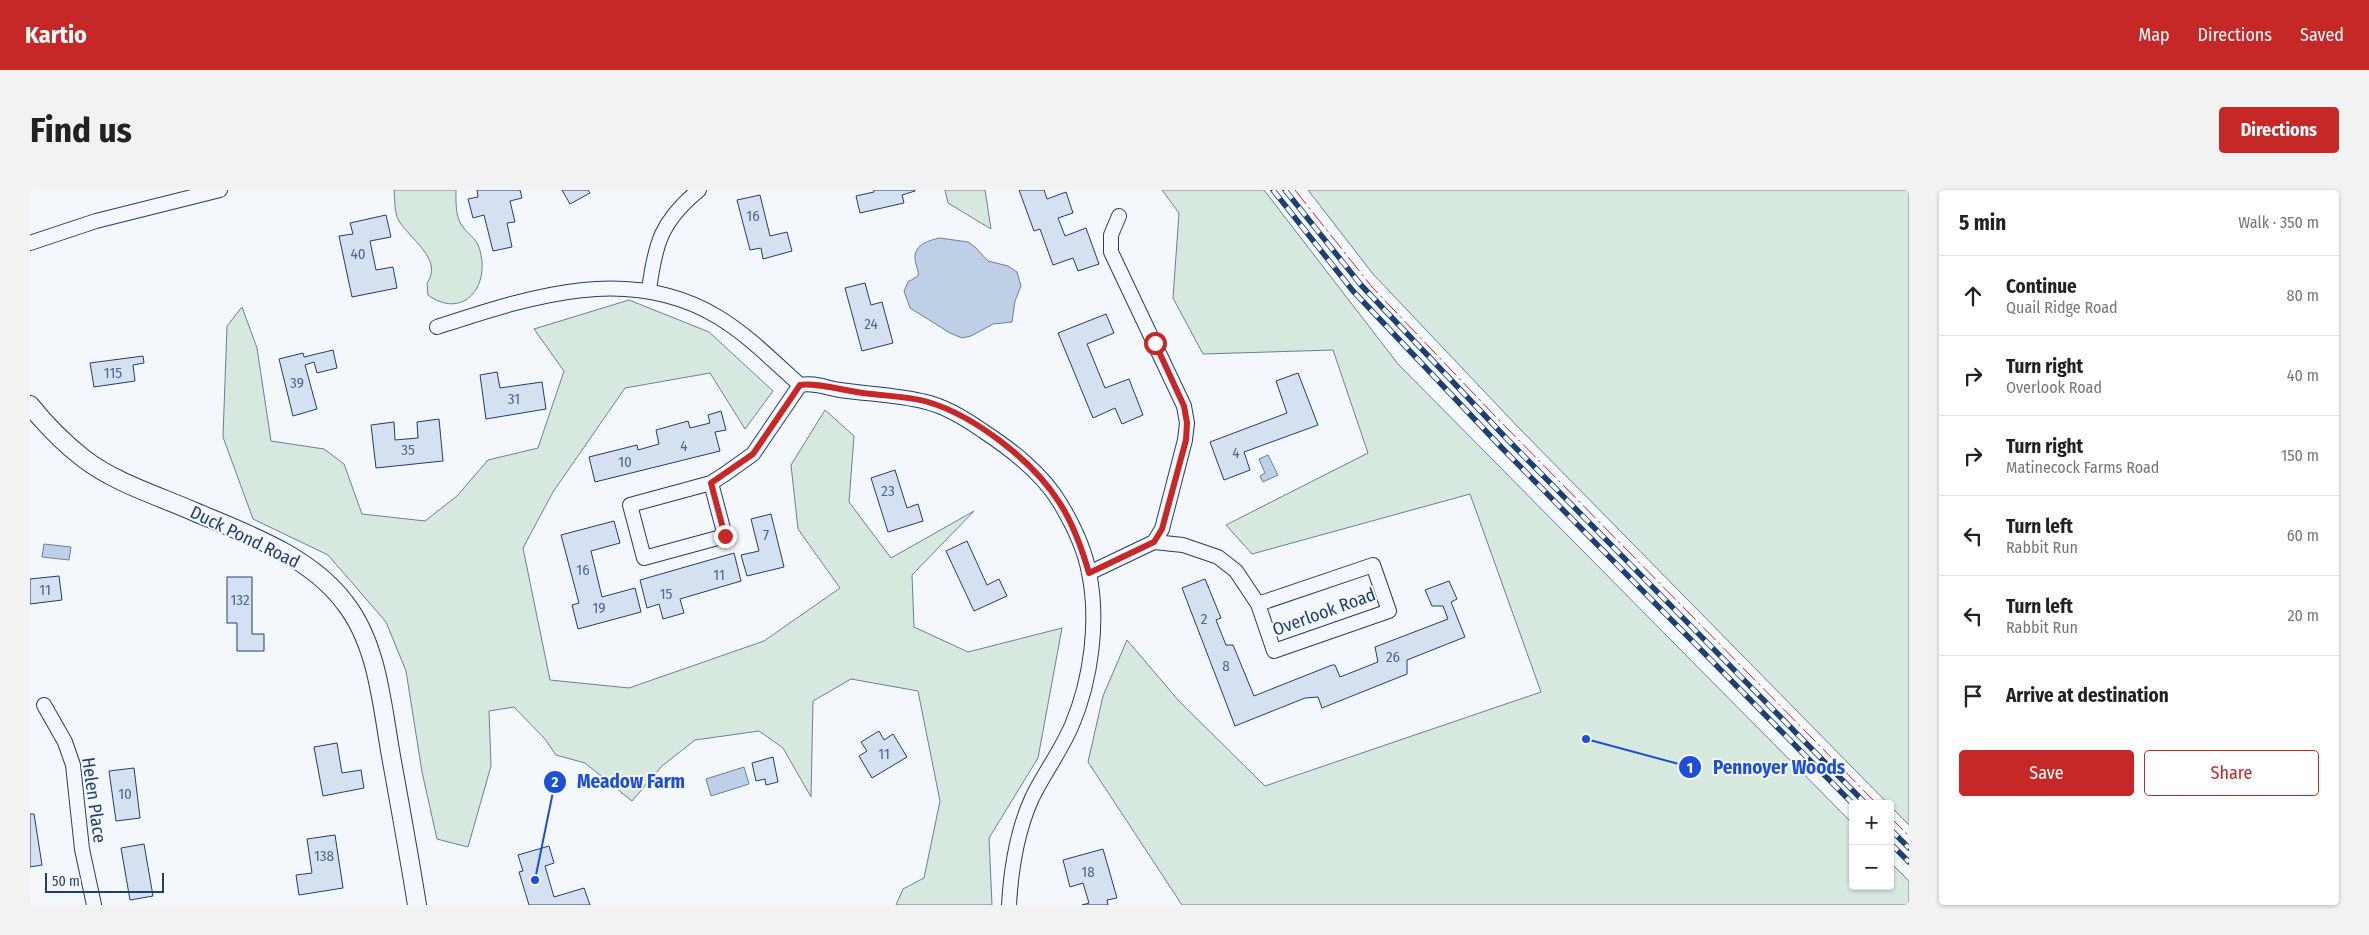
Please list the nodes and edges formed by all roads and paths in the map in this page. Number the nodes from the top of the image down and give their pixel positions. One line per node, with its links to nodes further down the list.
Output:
1 (220, 190): 4 (street)
2 (699, 190): 5 (street)
3 (1119, 216): 10 (street)
4 (30, 243)
5 (648, 290): 6 (street); 7 (street)
6 (437, 327)
7 (800, 385): 9 (street); 11 (street)
8 (30, 405): 15 (street, Duck Pond Road)
9 (711, 483): 9 (street)
10 (1154, 542): 11 (street); 12 (street, Overlook Road)
11 (1089, 573): 16 (street)
12 (1258, 604): 12 (street, Overlook Road)
13 (44, 705): 14 (street, Helen Place)
14 (94, 905)
15 (418, 905)
16 (1009, 905)

